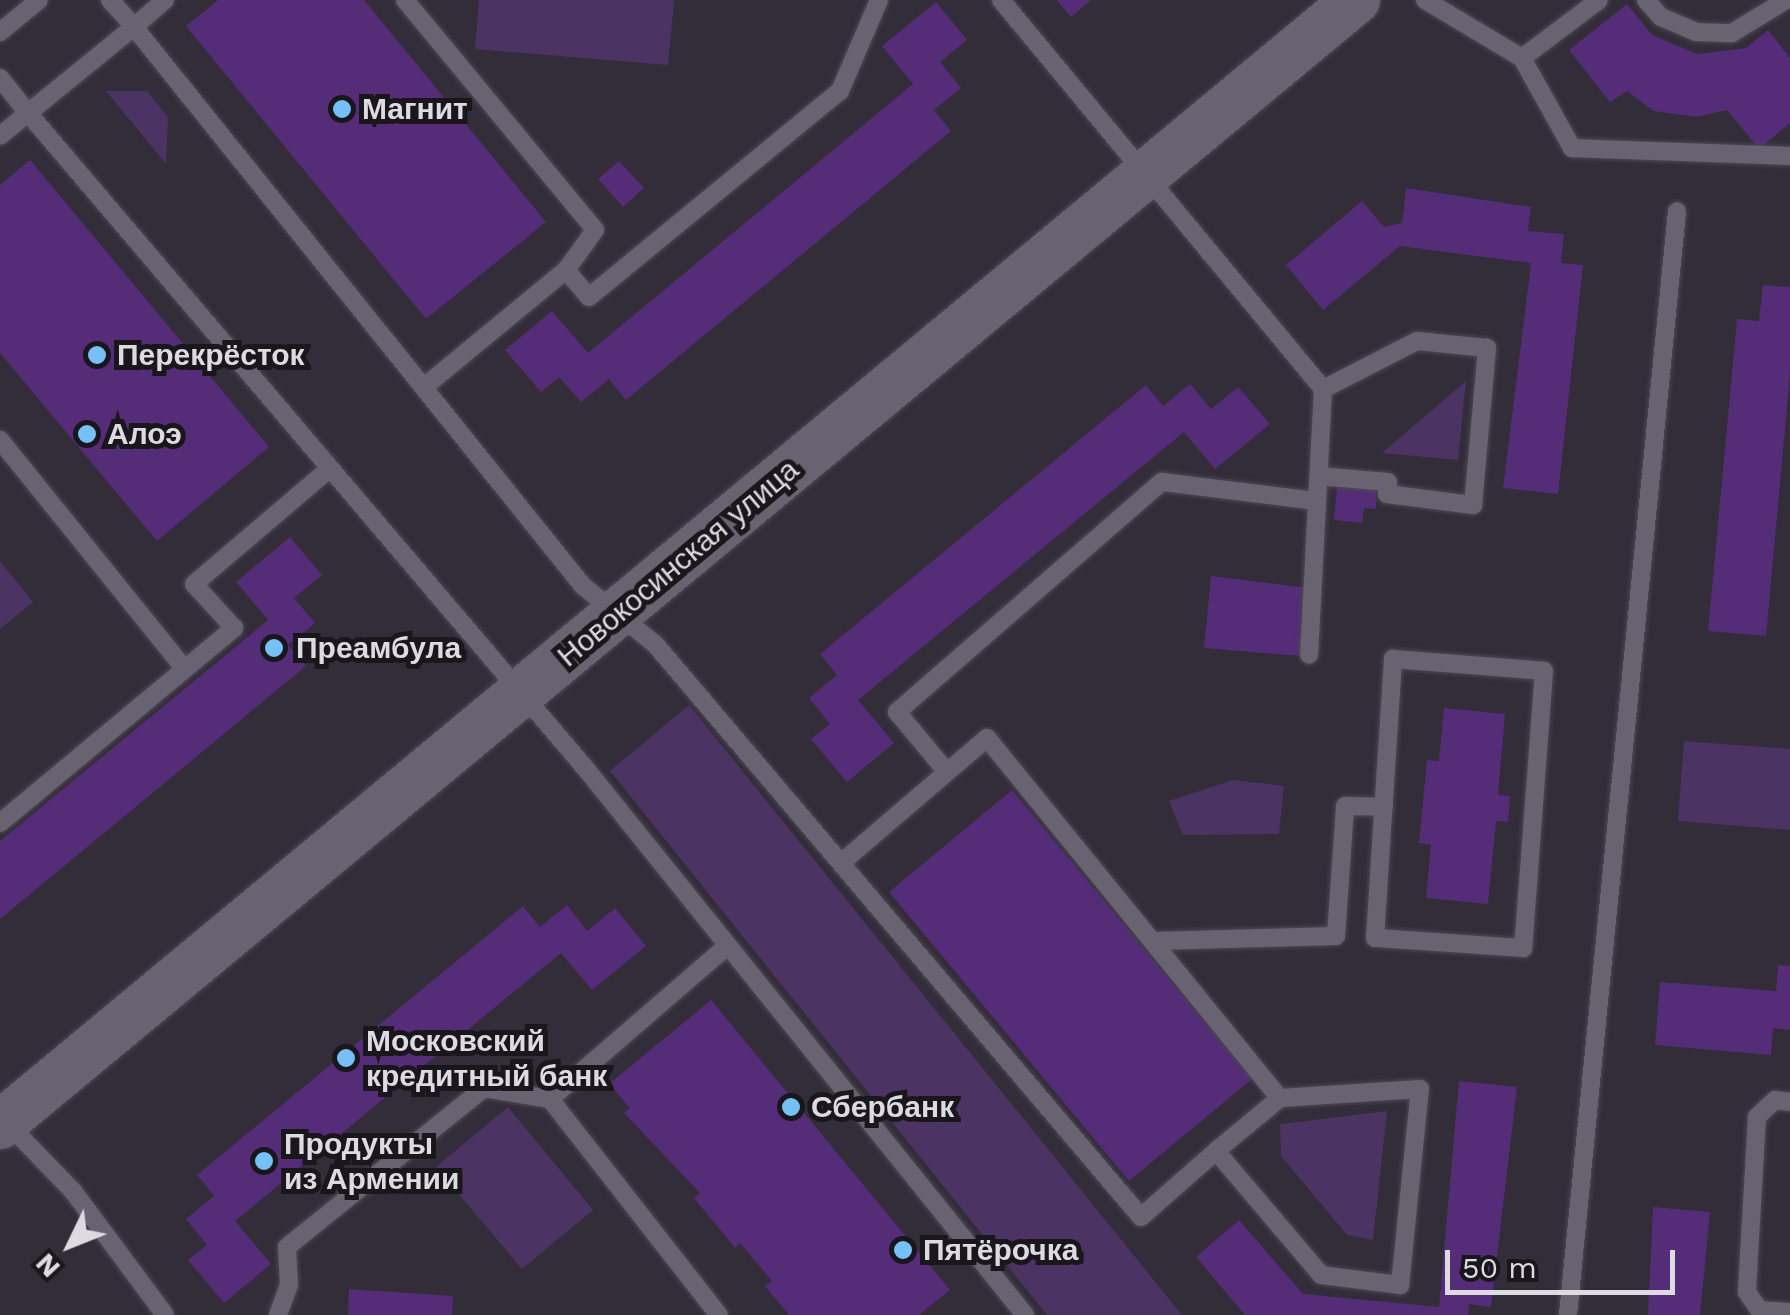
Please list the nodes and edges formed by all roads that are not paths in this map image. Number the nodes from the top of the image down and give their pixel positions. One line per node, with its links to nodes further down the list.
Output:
1 (40, 0): 13 (lane)
2 (110, 0): 12 (lane)
3 (165, 0): 12 (lane)
4 (405, 0): 21 (lane)
5 (879, 0): 21 (lane)
6 (1001, 0): 19 (lane)
7 (1356, 0): 19 (street, Новокосинская улица)
8 (1425, 0): 14 (lane)
9 (1598, 0): 14 (lane)
10 (1646, 0): 11 (lane)
11 (1786, 0)
12 (134, 27): 16 (lane); 22 (lane)
13 (0, 32)
14 (1522, 58): 18 (lane)
15 (0, 78): 16 (lane)
16 (28, 113): 17 (lane); 25 (lane)
17 (0, 136)
18 (1790, 156)
19 (1144, 179): 23 (lane); 28 (street, Новокосинская улица)
20 (1677, 210): 48 (lane)
21 (566, 270): 22 (lane)
22 (424, 387): 28 (lane)
23 (1323, 389): 26 (lane); 26 (lane)
24 (0, 440): 30 (lane)
25 (328, 470): 30 (lane); 31 (lane)
26 (1318, 476): 27 (lane)
27 (1317, 501): 29 (lane); 32 (lane)
28 (617, 614): 31 (street, Новокосинская улица); 35 (lane)
29 (1309, 655)
30 (186, 668): 34 (lane)
31 (520, 694): 37 (lane); 41 (street, Новокосинская улица)
32 (946, 772): 35 (lane); 36 (lane)
33 (1384, 807): 33 (lane); 36 (lane)
34 (0, 824)
35 (841, 864): 42 (lane)
36 (1154, 942): 38 (lane)
37 (725, 948): 39 (lane); 47 (lane)
38 (1280, 1098): 42 (lane); 42 (lane)
39 (550, 1100): 45 (lane); 46 (lane)
40 (1790, 1102): 43 (lane)
41 (1, 1121): 44 (lane)
42 (1216, 1151)
43 (1790, 1312)
44 (165, 1315)
45 (278, 1315)
46 (718, 1315)
47 (1025, 1315)
48 (1568, 1315)

